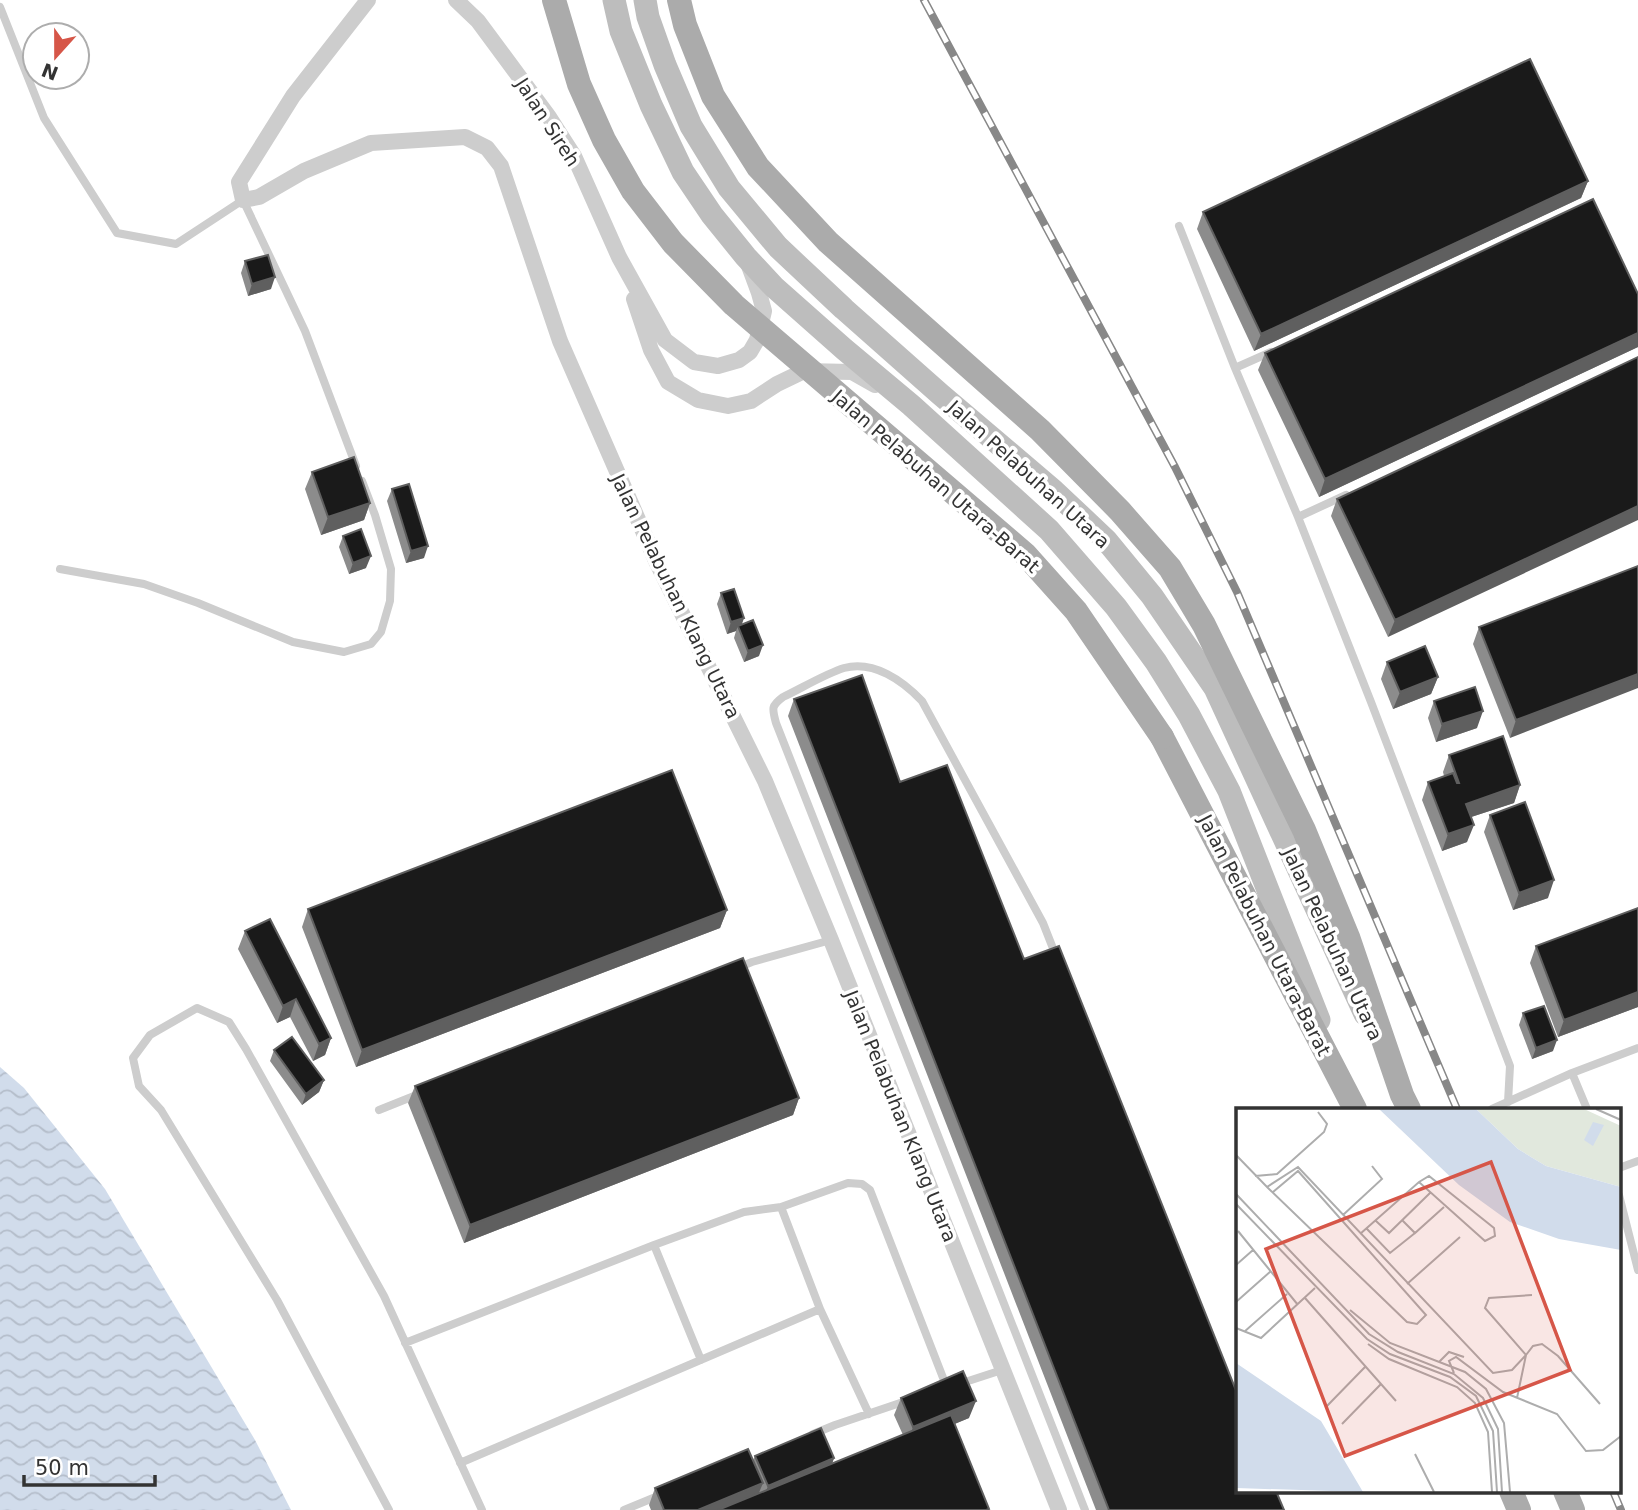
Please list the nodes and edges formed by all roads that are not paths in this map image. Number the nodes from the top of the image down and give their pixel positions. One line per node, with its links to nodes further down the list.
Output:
1 (368, 0): 8 (street)
2 (456, 0): 10 (street, Jalan Sireh)
3 (554, 0): 26 (main road, Jalan Pelabuhan Utara-Barat, bridge)
4 (614, 0): 11 (main road, Jalan Pelabuhan Utara)
5 (645, 0): 24 (main road, Jalan Pelabuhan Utara)
6 (679, 0): 24 (main road)
7 (0, 7): 8 (lane)
8 (243, 201): 17 (lane); 18 (street, Jalan Pelabuhan Klang Utara)
9 (1180, 226): 13 (lane)
10 (619, 257): 11 (street); 14 (street)
11 (746, 257): 14 (main road, Jalan Pelabuhan Utara)
12 (1274, 350): 13 (lane)
13 (1236, 368): 16 (lane)
14 (911, 405): 26 (main road, Jalan Pelabuhan Utara)
15 (1349, 494): 16 (lane)
16 (1298, 517): 25 (lane)
17 (60, 569)
18 (831, 940): 20 (lane); 39 (street, Jalan Pelabuhan Klang Utara)
19 (1059, 961): 53 (lane)
20 (726, 972)
21 (1638, 1048): 22 (lane)
22 (1572, 1073): 25 (lane); 28 (lane)
23 (430, 1090): 29 (lane)
24 (1406, 1102)
25 (1508, 1102): 27 (lane)
26 (1353, 1105)
27 (1494, 1108)
28 (1587, 1108)
29 (379, 1110)
30 (1638, 1161): 31 (lane)
31 (1620, 1168)
32 (1620, 1199): 35 (lane)
33 (781, 1207): 34 (lane); 36 (lane); 40 (lane)
34 (654, 1245): 37 (lane); 38 (lane)
35 (1638, 1270)
36 (820, 1309): 38 (lane); 43 (lane)
37 (405, 1343): 45 (lane); 49 (lane)
38 (701, 1360): 45 (lane)
39 (1002, 1370): 40 (lane); 52 (street, Jalan Pelabuhan Klang Utara)
40 (947, 1388): 41 (lane)
41 (934, 1392)
42 (921, 1397): 43 (lane)
43 (869, 1413): 44 (lane)
44 (810, 1435)
45 (460, 1462): 50 (lane)
46 (1511, 1492): 54 (main road)
47 (1565, 1492): 55 (main road)
48 (661, 1495): 51 (lane)
49 (389, 1510)
50 (482, 1510)
51 (624, 1510)
52 (1059, 1510)
53 (1085, 1510)
54 (1519, 1510)
55 (1573, 1510)

